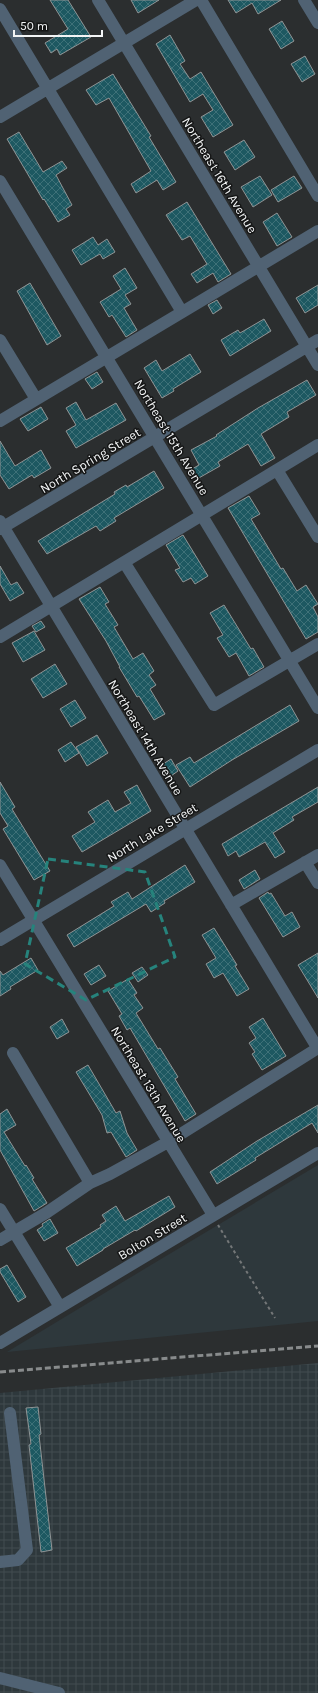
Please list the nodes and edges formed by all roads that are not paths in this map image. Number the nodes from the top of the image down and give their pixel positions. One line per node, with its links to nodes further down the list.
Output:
1 (98, 0): 7 (street, Northeast 16th Avenue)
2 (196, 0): 7 (street)
3 (201, 0): 11 (street)
4 (304, 0): 6 (street)
5 (0, 9): 8 (street)
6 (318, 23)
7 (124, 42): 8 (street); 13 (street, Northeast 16th Avenue)
8 (47, 89): 9 (street); 14 (street)
9 (0, 117)
10 (0, 181): 18 (street, Northeast 15th Avenue)
11 (318, 196)
12 (318, 231): 13 (street)
13 (258, 266): 14 (street); 17 (street, Northeast 16th Avenue)
14 (182, 312): 18 (street)
15 (0, 340): 20 (street)
16 (318, 340): 17 (street, North Spring Street)
17 (307, 346): 19 (street, Northeast 16th Avenue); 22 (street, North Spring Street)
18 (106, 356): 20 (street); 22 (street, Northeast 15th Avenue)
19 (318, 365)
20 (36, 400): 21 (street)
21 (0, 421)
22 (156, 437): 25 (street, Northeast 15th Avenue); 26 (street, North Spring Street)
23 (318, 445): 24 (street)
24 (277, 470): 25 (street); 27 (street)
25 (202, 515): 28 (street); 32 (street, Northeast 15th Avenue)
26 (1, 526): 29 (street, Northeast 14th Avenue)
27 (318, 537)
28 (124, 562): 29 (street); 32 (street)
29 (50, 605): 30 (street); 35 (street, Northeast 14th Avenue)
30 (0, 636)
31 (318, 644): 32 (street)
32 (290, 661): 33 (street, Northeast 15th Avenue)
33 (318, 708)
34 (318, 750): 35 (street, North Lake Street)
35 (185, 828): 40 (street, Northeast 14th Avenue); 41 (street, North Lake Street)
36 (318, 855): 37 (street)
37 (305, 862): 39 (street); 40 (street)
38 (0, 865): 41 (street, Northeast 13th Avenue)
39 (318, 883)
40 (231, 905): 43 (street, Northeast 14th Avenue)
41 (33, 920): 42 (street, North Lake Street); 45 (street, Northeast 13th Avenue)
42 (0, 940)
43 (318, 1048): 45 (street)
44 (13, 1053): 47 (street)
45 (168, 1142): 47 (street); 49 (street, Northeast 13th Avenue)
46 (318, 1153): 49 (street, Bolton Street)
47 (90, 1183): 50 (street)
48 (0, 1209): 50 (street)
49 (212, 1215): 52 (street, Bolton Street)
50 (14, 1232): 51 (street); 52 (street)
51 (0, 1240)
52 (60, 1307): 53 (street, Bolton Street)
53 (0, 1343)
54 (10, 1413): 55 (street)
55 (0, 1562)
56 (0, 1678): 57 (street)
57 (59, 1693)

